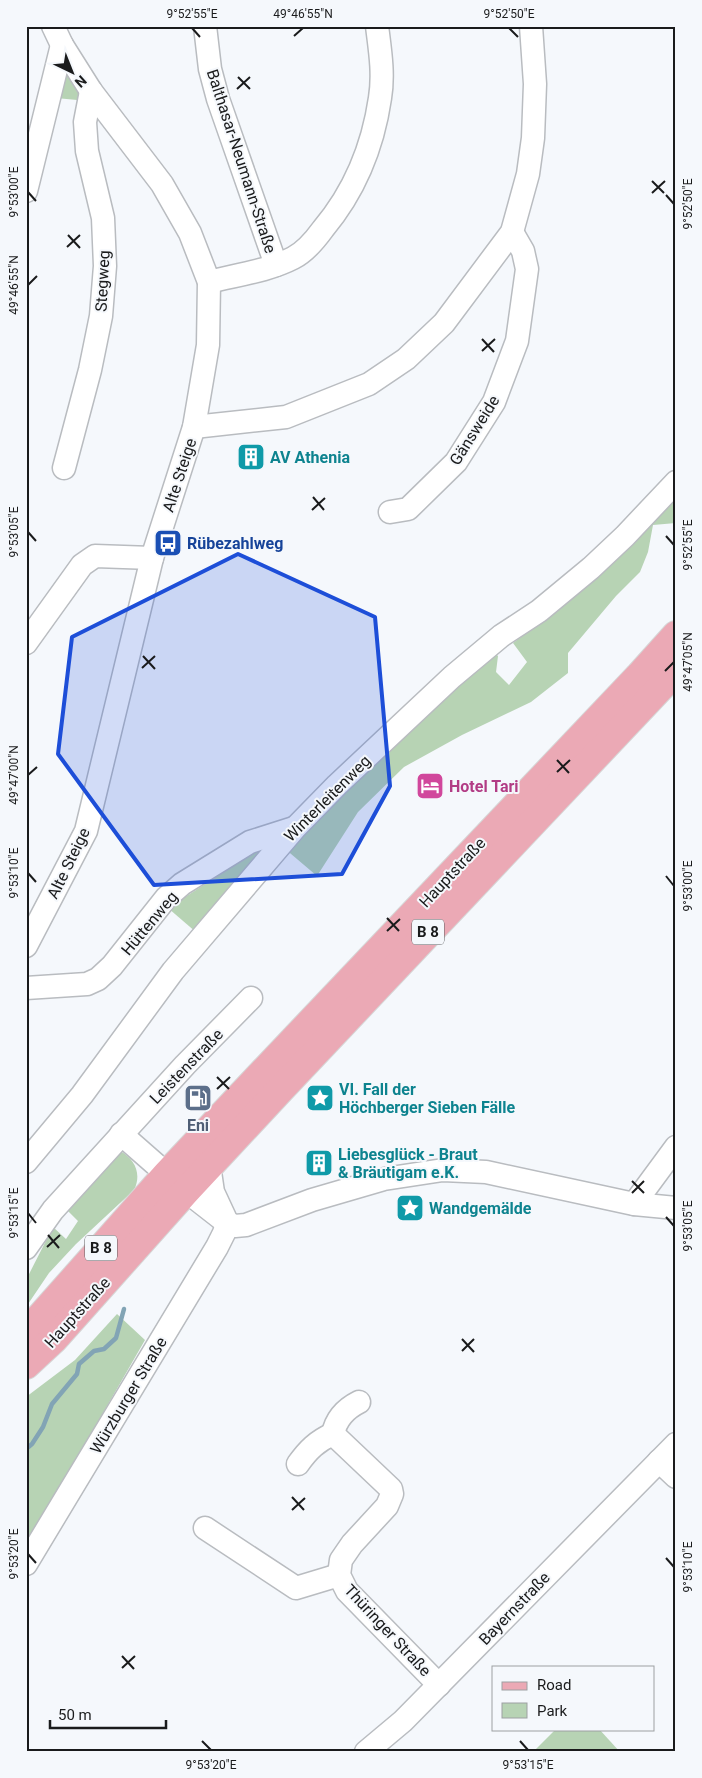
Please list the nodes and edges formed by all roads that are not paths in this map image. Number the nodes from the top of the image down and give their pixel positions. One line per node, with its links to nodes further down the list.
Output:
1 (205, 26): 8 (street, Balthasar-Neumann-Straße)
2 (377, 26): 8 (street)
3 (532, 26): 7 (street)
4 (58, 36): 5 (street, Alte Steige); 6 (street)
5 (91, 91): 9 (street, Alte Steige); 11 (street, Stegweg)
6 (28, 176)
7 (512, 232): 10 (street); 13 (street, Gänsweide)
8 (276, 265): 9 (street)
9 (209, 282): 10 (street, Alte Steige)
10 (194, 427): 14 (street, Alte Steige)
11 (64, 468)
12 (676, 482): 18 (street, Winterleitenweg)
13 (390, 512)
14 (152, 558): 16 (street); 19 (street, Alte Steige)
15 (676, 635): 26 (main road, Hauptstraße / B 8)
16 (26, 643)
17 (676, 672): 25 (main road, Hauptstraße / B 8)
18 (295, 828): 20 (street, Hüttenweg); 24 (street, Winterleitenweg)
19 (26, 946)
20 (26, 988)
21 (251, 998): 22 (street, Leistenstraße)
22 (121, 1134): 26 (street); 30 (street, Leistenstraße)
23 (676, 1146): 27 (street)
24 (26, 1162)
25 (210, 1165): 26 (main road, Hauptstraße / B 8); 29 (street)
26 (177, 1183): 29 (street); 31 (main road, Hauptstraße / B 8); 32 (main road, Hauptstraße / B 8)
27 (634, 1204): 28 (street); 29 (street)
28 (676, 1208)
29 (227, 1223): 40 (street, Würzburger Straße)
30 (26, 1248)
31 (26, 1333)
32 (26, 1365)
33 (359, 1402): 34 (street)
34 (333, 1434): 37 (street); 41 (street, Thüringer Straße)
35 (676, 1444): 36 (street, Bayernstraße)
36 (659, 1461): 38 (street); 42 (street, Bayernstraße)
37 (298, 1464)
38 (676, 1477)
39 (205, 1528): 41 (street, Thüringer Straße)
40 (26, 1564)
41 (339, 1575): 42 (street, Thüringer Straße)
42 (439, 1685): 43 (street, Bayernstraße)
43 (366, 1752)

